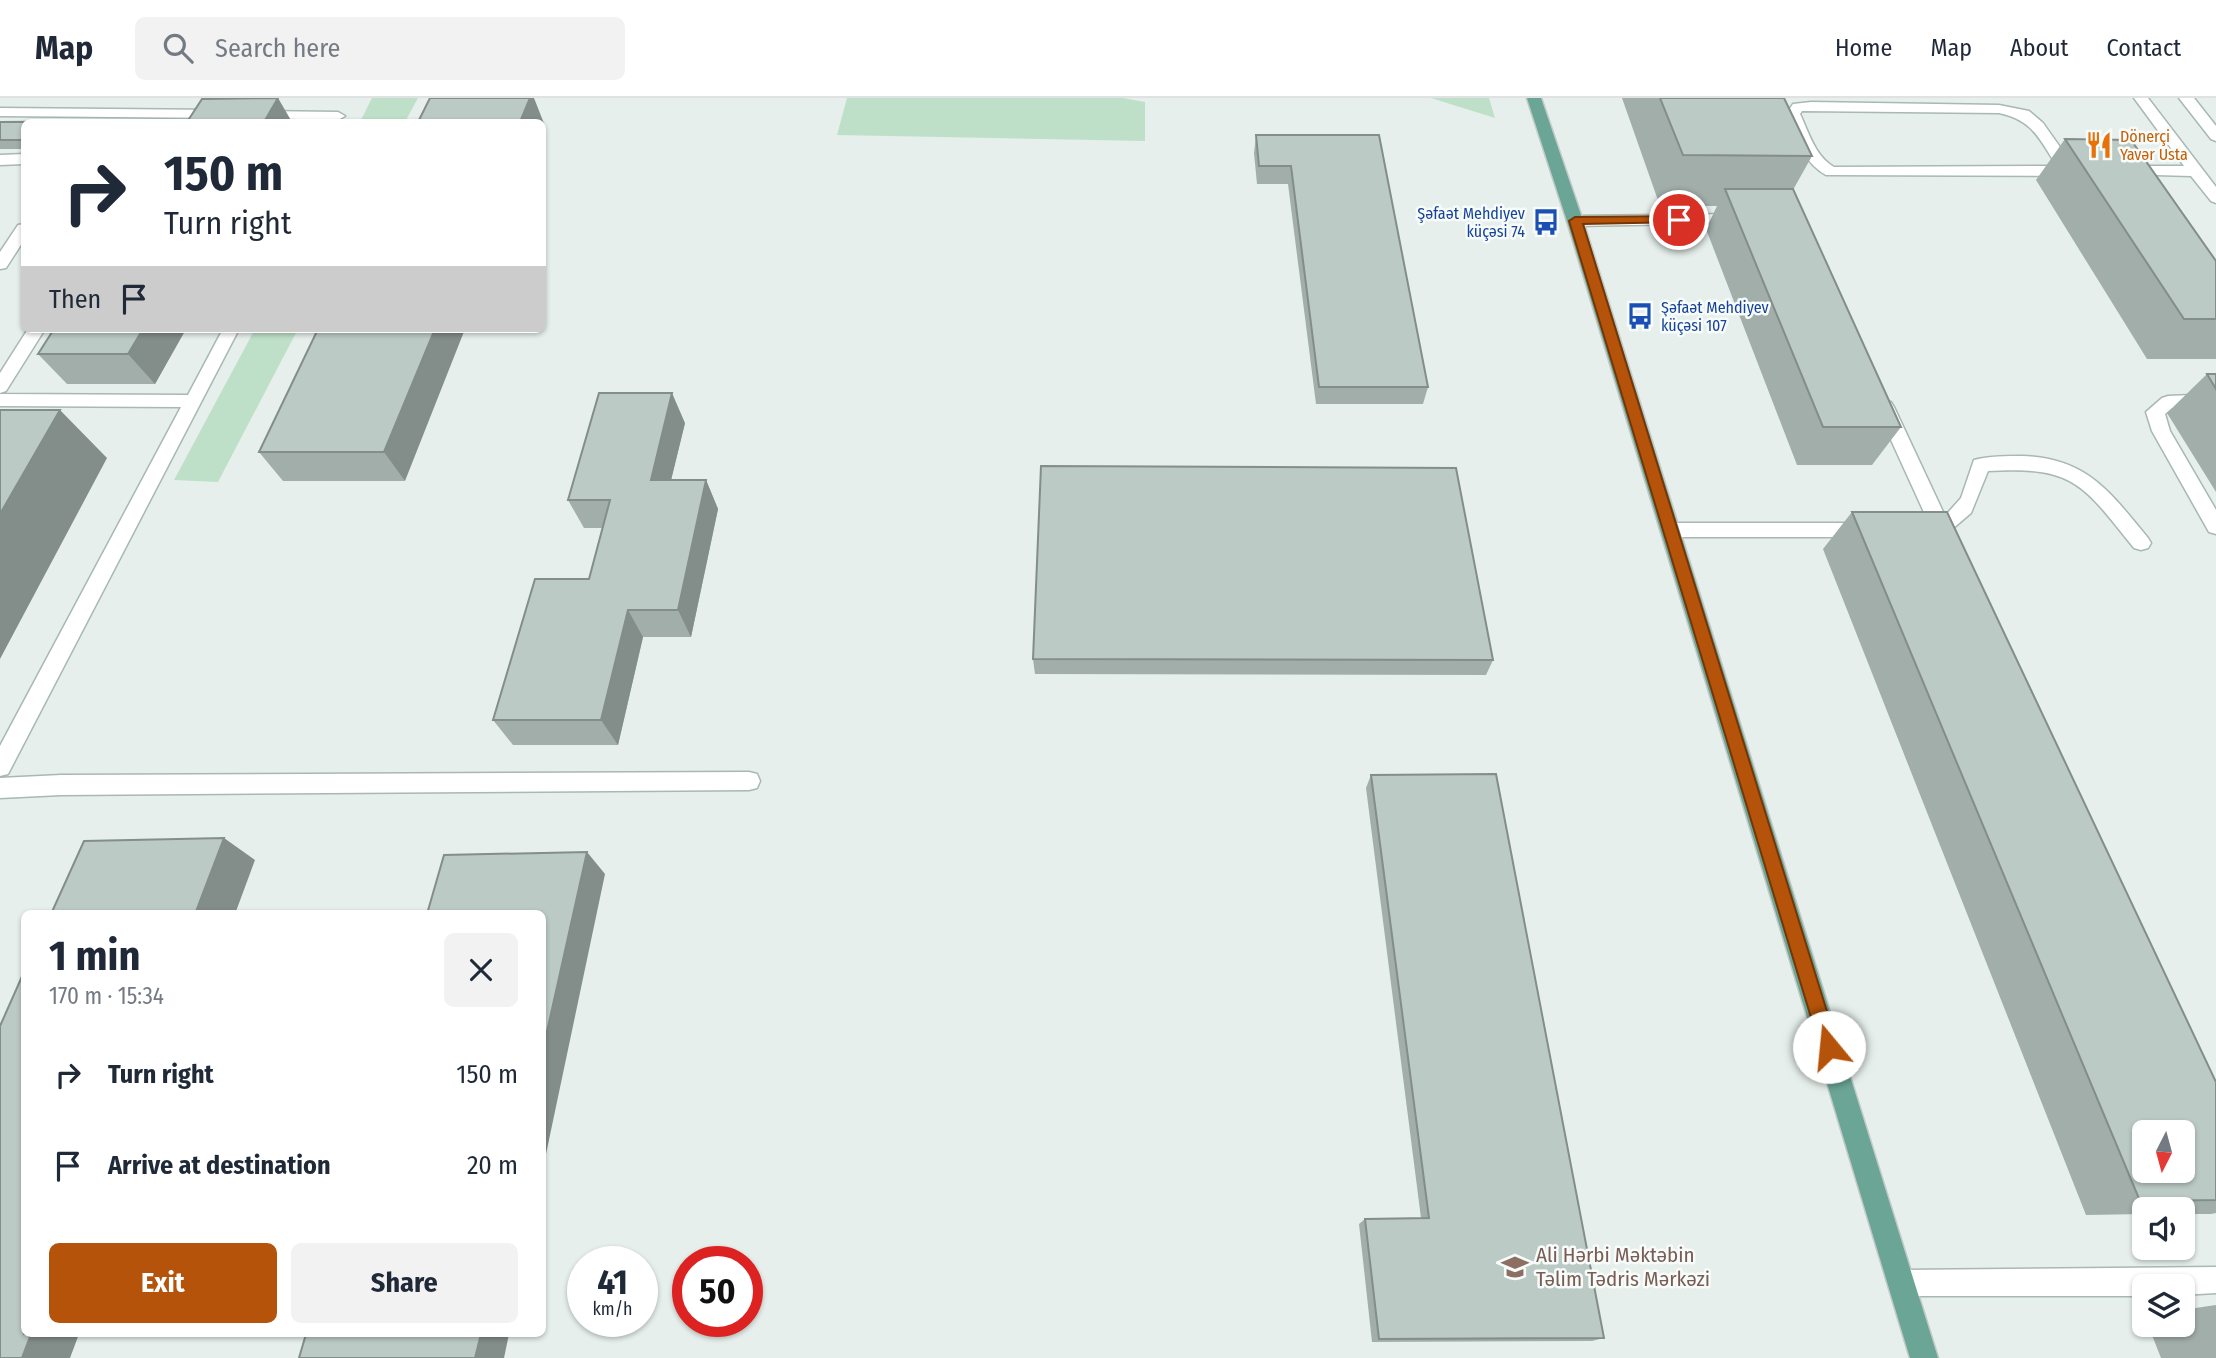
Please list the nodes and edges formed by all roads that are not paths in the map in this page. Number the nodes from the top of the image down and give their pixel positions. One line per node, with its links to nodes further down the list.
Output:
1 (221, 98): 6 (street)
2 (1534, 98): 17 (main road)
3 (2141, 98): 14 (street)
4 (2186, 98): 9 (street)
5 (0, 112): 8 (street)
6 (212, 114): 7 (street); 8 (street)
7 (339, 115)
8 (173, 118)
9 (2216, 136)
10 (21, 159): 11 (street)
11 (0, 160)
12 (2075, 171): 12 (street)
13 (2107, 171): 14 (street)
14 (2196, 171): 15 (street)
15 (2216, 198)
16 (1756, 219): 17 (street)
17 (1575, 221): 29 (main road)
18 (21, 233): 19 (street)
19 (0, 264)
20 (34, 333): 22 (street)
21 (230, 333): 26 (street)
22 (0, 387)
23 (1879, 394): 28 (street)
24 (0, 400): 26 (street)
25 (2216, 400): 27 (street)
26 (195, 401): 34 (street)
27 (2216, 527)
28 (1942, 529): 31 (street); 32 (street); 33 (street)
29 (1670, 530): 30 (street); 38 (main road)
30 (1887, 530)
31 (1914, 530)
32 (2141, 543)
33 (1952, 554)
34 (0, 767)
35 (749, 781): 36 (street)
36 (0, 788)
37 (2216, 1280): 38 (street)
38 (1902, 1283): 39 (main road)
39 (1924, 1358)

